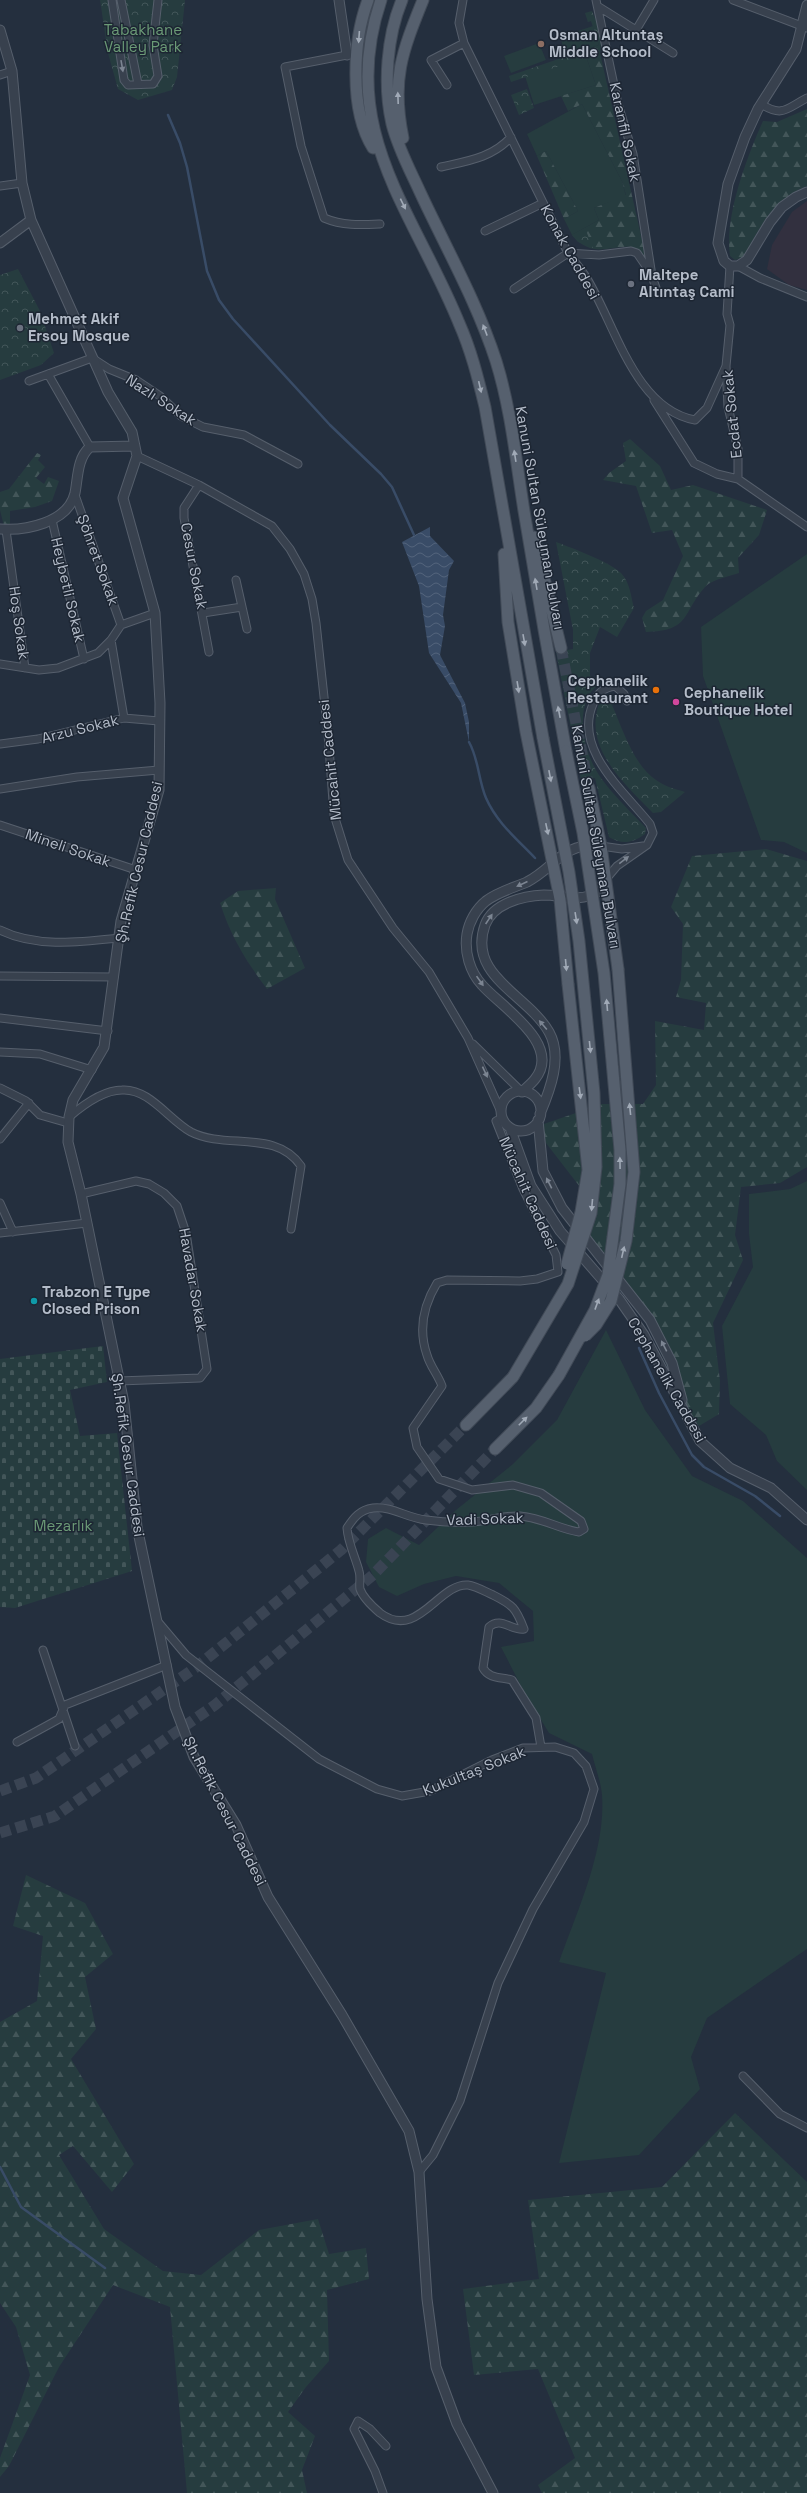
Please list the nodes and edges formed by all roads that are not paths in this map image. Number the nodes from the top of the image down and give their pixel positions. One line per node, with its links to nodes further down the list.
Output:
1 (112, 0): 23 (street, one-way to 23)
2 (121, 0): 23 (street)
3 (158, 0): 23 (street)
4 (339, 0): 20 (street)
5 (368, 0): 29 (main road, one-way to 29)
6 (381, 0): 29 (main road)
7 (402, 0): 30 (main road, Kanuni Sultan Süleyman Bulvarı)
8 (423, 0): 30 (main road, one-way to 8)
9 (463, 0): 18 (street, Konak Caddesi)
10 (596, 0): 14 (street, Karanfil Sokak)
11 (654, 0): 17 (street)
12 (733, 0): 15 (street)
13 (807, 5): 15 (street)
14 (599, 7): 17 (street); 41 (street, Karanfil Sokak)
15 (804, 26): 26 (street)
16 (0, 30): 21 (street)
17 (636, 30): 19 (street)
18 (464, 43): 24 (street); 27 (street, Konak Caddesi)
19 (673, 54)
20 (347, 55): 36 (street)
21 (12, 71): 22 (street); 31 (street)
22 (0, 75)
23 (138, 84)
24 (447, 84)
25 (807, 98): 26 (street)
26 (761, 104): 40 (street)
27 (511, 137): 28 (street); 34 (street, Konak Caddesi)
28 (441, 166)
29 (386, 168): 58 (main road, one-way to 58)
30 (413, 177): 56 (main road, Kanuni Sultan Süleyman Bulvarı, one-way to 30)
31 (22, 183): 32 (street); 35 (street)
32 (0, 186)
33 (807, 192): 40 (street)
34 (543, 203): 37 (street); 39 (street, Konak Caddesi)
35 (31, 220): 38 (street); 45 (street)
36 (380, 224)
37 (485, 231)
38 (0, 243)
39 (568, 253): 41 (street); 43 (street); 49 (street, Konak Caddesi)
40 (734, 266): 44 (street); 46 (street, Ecdat Sokak)
41 (652, 276): 42 (street, Karanfil Sokak)
42 (656, 288)
43 (514, 289)
44 (807, 297)
45 (92, 358): 47 (street); 50 (street); 53 (street, Nazlı Sokak)
46 (726, 366): 49 (street, Konak Caddesi); 54 (street, Ecdat Sokak)
47 (48, 374): 48 (street); 51 (street)
48 (29, 381)
49 (652, 396): 54 (street)
50 (134, 446): 51 (street); 52 (street)
51 (90, 447): 57 (street)
52 (137, 456): 55 (street, Mücahit Caddesi); 64 (street, Şh.Refik Cesur Caddesi)
53 (298, 464)
54 (738, 479): 60 (street, Ecdat Sokak)
55 (199, 485): 65 (street, Cesur Sokak); 94 (street, Mücahit Caddesi)
56 (521, 493): 69 (main road); 113 (main road, Kanuni Sultan Süleyman Bulvarı, one-way to 56, bridge)
57 (74, 495): 59 (street); 66 (street, Şöhret Sokak)
58 (502, 510): 84 (main road, one-way to 84); 112 (main road, one-way to 112, bridge)
59 (52, 520): 61 (street); 71 (street, Heybetli Sokak)
60 (807, 526)
61 (3, 529): 73 (street, Hoş Sokak)
62 (236, 580): 63 (street)
63 (242, 607): 65 (street); 67 (street)
64 (155, 613): 66 (street); 76 (street, Şh.Refik Cesur Caddesi)
65 (203, 613): 70 (street, Cesur Sokak)
66 (121, 625): 68 (street)
67 (247, 629)
68 (111, 640): 71 (street); 75 (street)
69 (561, 648)
70 (209, 652)
71 (84, 659): 73 (street)
72 (0, 664): 73 (street)
73 (25, 668)
74 (627, 701): 82 (street)
75 (124, 718): 76 (street, Arzu Sokak); 77 (street, Arzu Sokak)
76 (159, 721): 78 (street, Şh.Refik Cesur Caddesi)
77 (0, 744)
78 (159, 770): 80 (street); 85 (street, Şh.Refik Cesur Caddesi)
79 (589, 788): 83 (main road)
80 (0, 789)
81 (0, 825): 85 (street, Mineli Sokak)
82 (647, 845): 83 (street); 86 (street, one-way to 82)
83 (601, 846): 84 (street); 86 (main road)
84 (554, 861): 87 (main road); 98 (street, one-way to 98)
85 (136, 870): 89 (street, Şh.Refik Cesur Caddesi)
86 (606, 879): 87 (street); 113 (main road, one-way to 86, bridge)
87 (560, 899): 101 (street, one-way to 87); 112 (main road, one-way to 112, bridge)
88 (0, 930): 89 (street)
89 (120, 938): 91 (street, Şh.Refik Cesur Caddesi)
90 (0, 976): 91 (street)
91 (114, 977): 93 (street, Şh.Refik Cesur Caddesi)
92 (0, 1018): 93 (street)
93 (108, 1031): 96 (street, Şh.Refik Cesur Caddesi)
94 (468, 1038): 98 (street); 100 (street, Mücahit Caddesi, one-way to 100)
95 (0, 1052): 96 (street)
96 (92, 1070): 102 (street, Şh.Refik Cesur Caddesi)
97 (0, 1088): 99 (street)
98 (522, 1092): 100 (street); 101 (street)
99 (29, 1103): 102 (street); 104 (street)
100 (502, 1115): 103 (street); 111 (street, Mücahit Caddesi)
101 (539, 1117): 103 (street); 115 (street, one-way to 101)
102 (69, 1120): 105 (street, Şh.Refik Cesur Caddesi); 108 (street)
103 (510, 1128): 115 (street, Cephanelik Caddesi)
104 (0, 1139)
105 (81, 1194): 107 (street, Şh.Refik Cesur Caddesi); 114 (street, Havadar Sokak)
106 (0, 1203): 109 (street)
107 (87, 1223): 109 (street); 114 (street, Şh.Refik Cesur Caddesi)
108 (291, 1229)
109 (13, 1232): 110 (street)
110 (0, 1234)
111 (558, 1272): 125 (street, Vadi Sokak)
112 (540, 1330): 116 (main road, bridge)
113 (575, 1346): 117 (main road, Kanuni Sultan Süleyman Bulvarı, one-way to 113, bridge)
114 (119, 1382): 119 (street, Şh.Refik Cesur Caddesi)
115 (688, 1423): 118 (street, Cephanelik Caddesi)
116 (466, 1425)
117 (495, 1448)
118 (807, 1520)
119 (159, 1623): 121 (street, Şh.Refik Cesur Caddesi); 125 (street, Kukultaş Sokak)
120 (43, 1650): 122 (street)
121 (167, 1666): 122 (street); 128 (street, Şh.Refik Cesur Caddesi)
122 (63, 1711): 123 (street); 124 (street)
123 (17, 1742)
124 (75, 1746)
125 (541, 1747): 128 (street, Kukultaş Sokak)
126 (743, 2076): 127 (street)
127 (807, 2128)
128 (419, 2172): 131 (street, Şh.Refik Cesur Caddesi)
129 (386, 2446): 130 (street)
130 (383, 2493)
131 (493, 2493)

